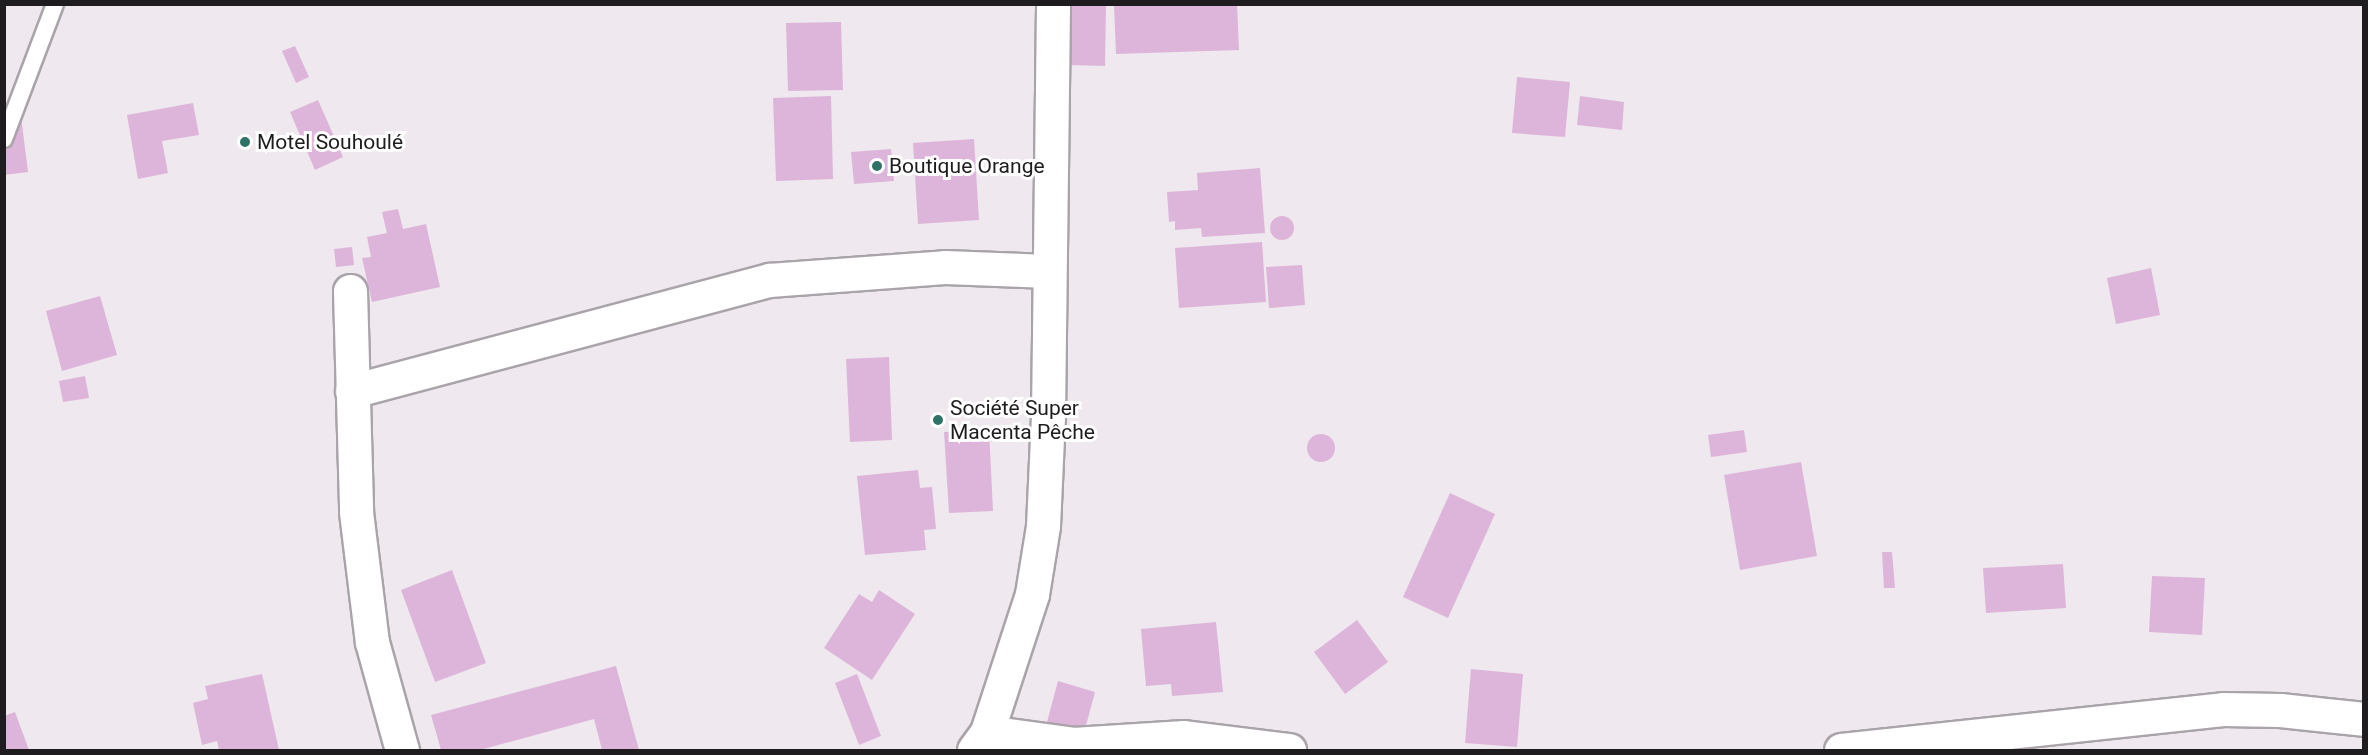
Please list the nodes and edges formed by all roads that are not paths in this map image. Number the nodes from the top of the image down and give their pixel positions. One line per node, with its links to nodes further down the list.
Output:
1 (55, 4): 3 (lane)
2 (1053, 4): 4 (street)
3 (4, 139)
4 (1049, 271): 6 (street); 8 (street)
5 (350, 291): 6 (street)
6 (352, 391): 9 (street)
7 (2364, 719): 11 (street)
8 (981, 741): 10 (street)
9 (402, 750)
10 (1275, 750)
11 (1841, 750)

